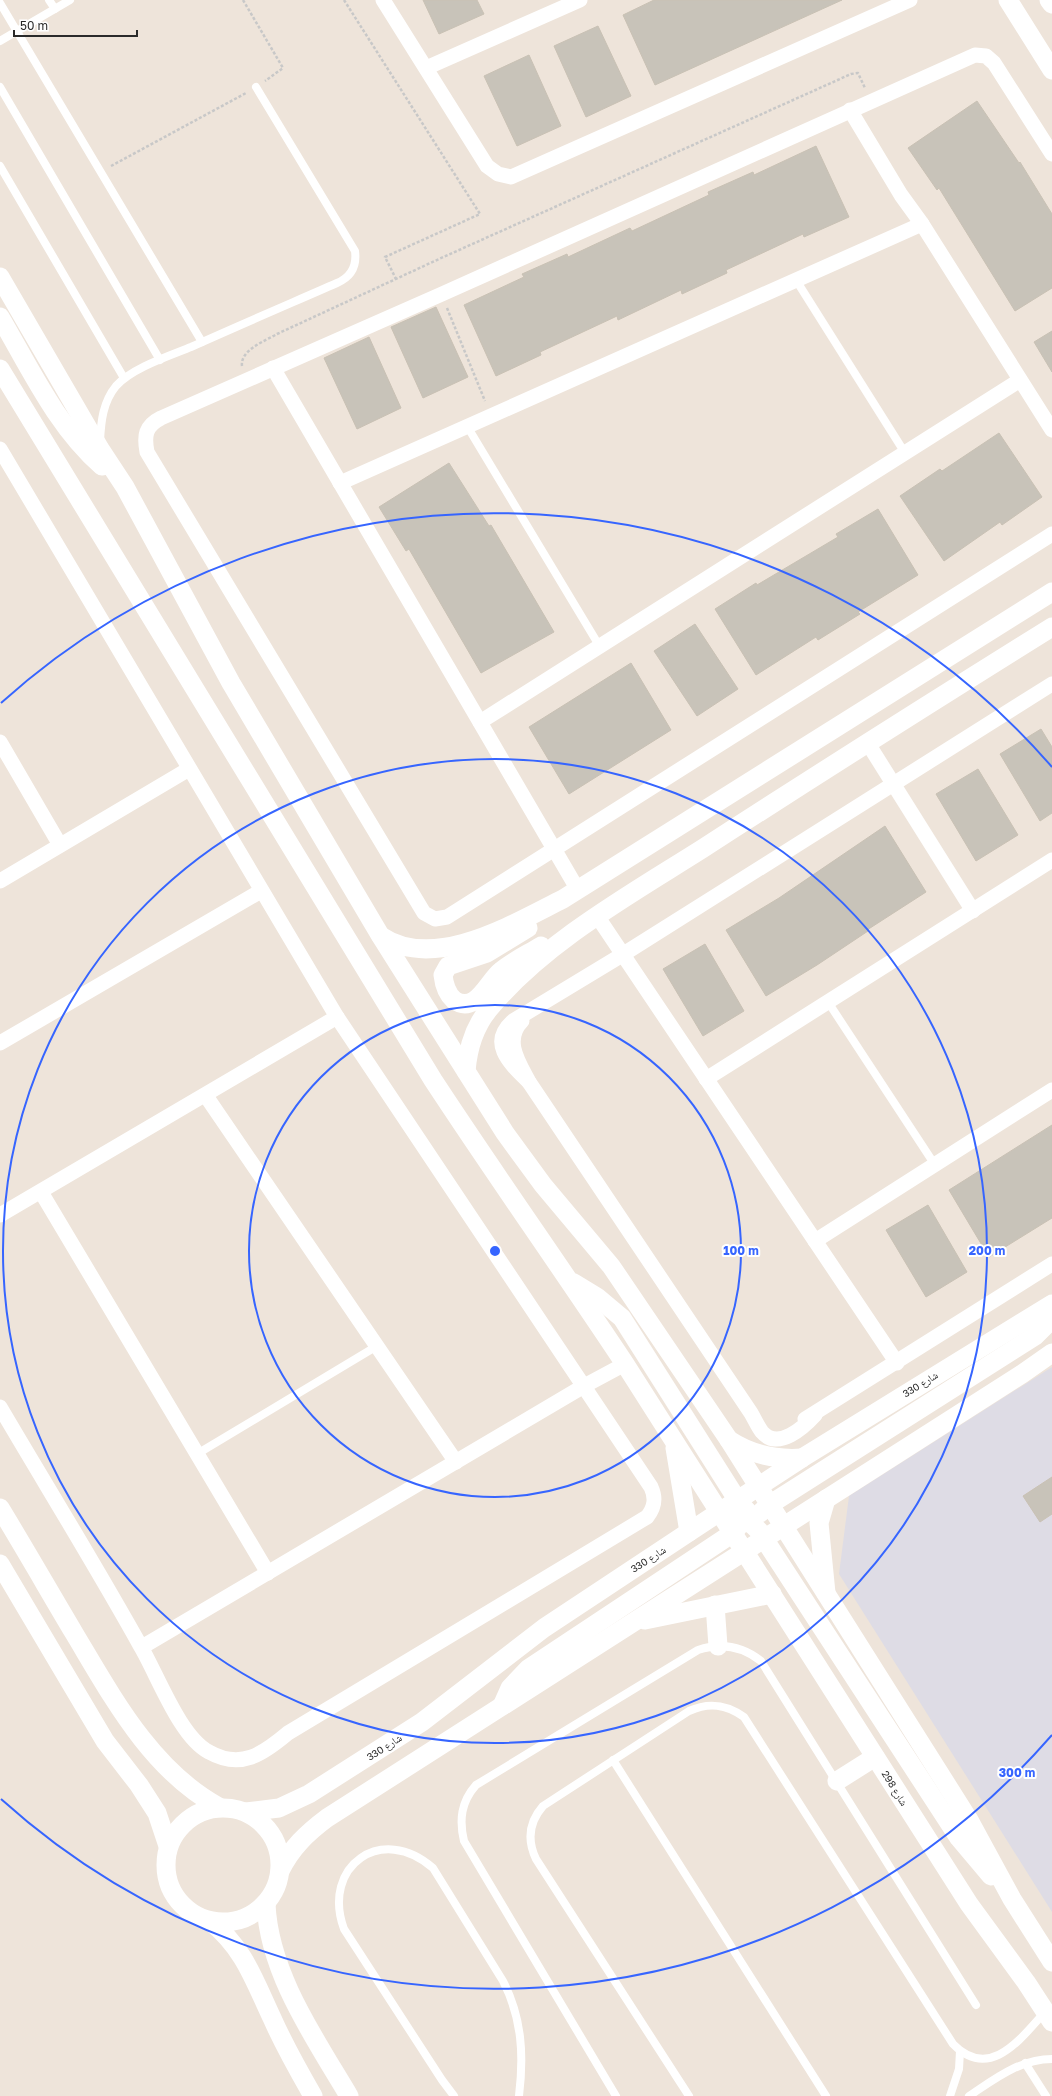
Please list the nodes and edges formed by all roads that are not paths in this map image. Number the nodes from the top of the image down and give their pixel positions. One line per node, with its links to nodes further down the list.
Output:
1 (49, 0): 10 (lane)
2 (70, 0): 10 (lane)
3 (383, 0): 13 (street)
4 (580, 0): 13 (street)
5 (910, 0): 13 (street)
6 (1008, 0): 14 (street)
7 (1049, 0): 9 (street)
8 (0, 3): 11 (lane)
9 (1052, 4)
10 (55, 9): 11 (lane)
11 (17, 31): 12 (lane); 24 (lane)
12 (0, 41)
13 (426, 68)
14 (1052, 70)
15 (0, 87): 25 (lane)
16 (256, 87): 24 (lane)
17 (850, 110): 18 (street); 20 (street); 26 (street)
18 (1052, 154)
19 (0, 166): 28 (lane)
20 (922, 224): 22 (street); 29 (street)
21 (0, 277): 33 (street)
22 (796, 280): 30 (street); 34 (lane)
23 (0, 317): 36 (street)
24 (202, 342): 25 (lane)
25 (160, 360): 28 (lane)
26 (273, 368): 35 (street); 48 (street)
27 (0, 369): 69 (street)
28 (124, 378): 33 (lane)
29 (1020, 380): 31 (street); 34 (street)
30 (468, 426): 35 (street); 40 (lane)
31 (1052, 430)
32 (0, 449): 45 (street)
33 (100, 449): 36 (street)
34 (905, 453): 40 (street)
35 (340, 483): 42 (street)
36 (125, 487): 55 (street)
37 (1052, 534): 48 (street)
38 (1052, 592): 52 (street)
39 (1052, 627): 44 (street)
40 (600, 647): 42 (street)
41 (1052, 684): 46 (street)
42 (480, 722): 48 (street)
43 (0, 742): 47 (street)
44 (867, 742): 46 (street); 54 (street)
45 (190, 769): 47 (street); 51 (street)
46 (892, 785): 53 (street); 56 (street)
47 (60, 845): 50 (street)
48 (554, 849): 52 (street)
49 (1052, 860): 53 (street)
50 (0, 881)
51 (261, 892): 58 (street); 59 (street)
52 (571, 895): 54 (street); 55 (street)
53 (972, 911): 57 (street)
54 (597, 916): 56 (street); 60 (street)
55 (380, 935): 60 (street)
56 (622, 955): 61 (street); 74 (street)
57 (828, 1002): 61 (street); 64 (lane)
58 (337, 1017): 63 (street); 76 (street)
59 (0, 1043)
60 (466, 1071): 78 (street)
61 (706, 1079): 67 (street)
62 (1052, 1090): 64 (street)
63 (206, 1096): 65 (street); 72 (street)
64 (935, 1165): 67 (street)
65 (40, 1192): 66 (street); 80 (street)
66 (0, 1215)
67 (815, 1241): 74 (street)
68 (1052, 1264): 74 (street)
69 (570, 1281): 75 (street); 87 (street)
70 (1052, 1304): 81 (street, شارع 330)
71 (1052, 1319): 87 (street)
72 (377, 1346): 80 (lane); 82 (street)
73 (1052, 1353): 84 (street, شارع 330)
74 (897, 1363)
75 (625, 1364): 76 (street); 79 (street)
76 (584, 1386): 82 (street); 98 (street)
77 (0, 1407): 98 (street)
78 (729, 1440): 81 (street); 83 (street)
79 (674, 1441): 86 (street); 89 (street)
80 (197, 1454): 92 (street)
81 (802, 1458): 83 (street, شارع 330)
82 (456, 1462): 92 (street)
83 (759, 1488): 87 (street)
84 (826, 1499): 88 (street, شارع 330); 94 (street)
85 (0, 1508): 103 (street)
86 (720, 1513): 87 (street, شارع 330); 89 (street, شارع 330)
87 (751, 1519): 88 (street, شارع 330); 88 (street); 90 (street, شارع 330); 99 (street); 107 (street)
88 (782, 1526): 94 (street)
89 (689, 1532): 104 (street, شارع 330)
90 (744, 1551): 93 (street, شارع 298); 96 (street, شارع 330)
91 (0, 1564): 105 (street)
92 (268, 1573): 98 (street)
93 (772, 1594): 95 (street); 100 (street, شارع 298)
94 (827, 1596): 107 (street)
95 (715, 1606): 96 (street); 97 (street)
96 (634, 1622): 99 (street, شارع 330)
97 (718, 1646): 102 (lane); 120 (lane)
98 (142, 1647)
99 (501, 1707): 106 (street, شارع 330)
100 (875, 1757): 102 (street); 112 (street, شارع 298)
101 (613, 1760): 113 (lane); 121 (lane); 122 (lane)
102 (837, 1781): 111 (lane)
103 (219, 1807): 104 (street); 105 (street)
104 (246, 1812): 106 (street)
105 (168, 1846): 109 (street)
106 (280, 1871): 108 (street)
107 (1012, 1899): 110 (street)
108 (266, 1904): 109 (street); 117 (street)
109 (210, 1921): 116 (street)
110 (1052, 1962)
111 (976, 2005)
112 (1049, 2016): 113 (lane)
113 (960, 2051): 123 (lane)
114 (1052, 2059): 115 (lane)
115 (1025, 2063): 124 (lane); 125 (lane)
116 (313, 2096)
117 (349, 2096)
118 (454, 2096): 119 (lane)
119 (519, 2096)
120 (616, 2096)
121 (689, 2096)
122 (826, 2096)
123 (950, 2096)
124 (969, 2096)
125 (1046, 2096)

